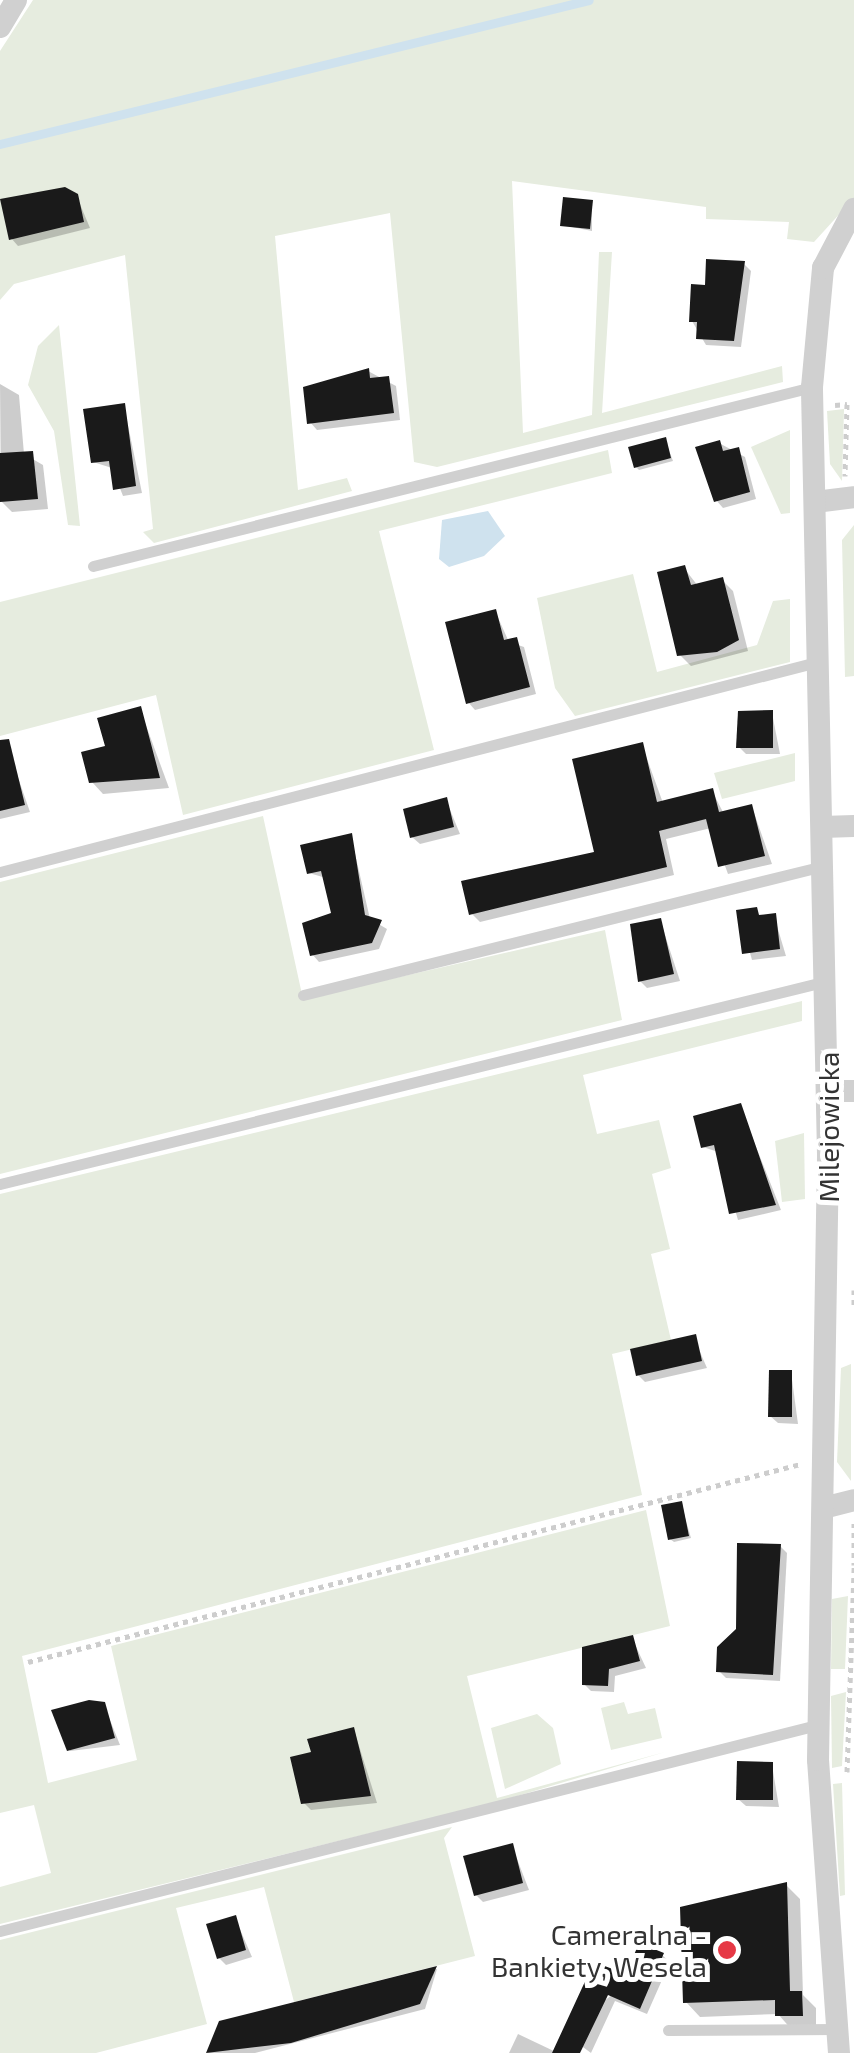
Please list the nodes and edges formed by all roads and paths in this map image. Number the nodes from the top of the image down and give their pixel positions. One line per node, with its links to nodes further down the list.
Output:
1 (16, 0): 2 (street)
2 (0, 28)
3 (854, 210): 4 (street, Milejowicka)
4 (812, 397): 5 (path); 6 (street, Milejowicka); 7 (lane)
5 (849, 497): 6 (street)
6 (815, 502): 8 (street, Milejowicka)
7 (93, 566)
8 (817, 662): 10 (street, Milejowicka); 12 (lane)
9 (854, 826): 10 (street)
10 (822, 828): 11 (street, Milejowicka)
11 (823, 866): 13 (street, Milejowicka); 14 (lane)
12 (0, 872)
13 (827, 981): 15 (street, Milejowicka); 17 (lane)
14 (303, 994)
15 (828, 1091): 16 (street); 18 (street, Milejowicka)
16 (854, 1091)
17 (0, 1184)
18 (824, 1458): 20 (street, Milejowicka); 23 (path)
19 (854, 1500): 20 (street)
20 (823, 1508): 24 (street, Milejowicka)
21 (854, 1521): 22 (path)
22 (854, 1566): 25 (path)
23 (28, 1662)
24 (818, 1725): 26 (lane); 27 (street, Milejowicka)
25 (846, 1778)
26 (0, 1930)
27 (837, 2028): 28 (lane); 29 (street, Milejowicka)
28 (668, 2030)
29 (839, 2053)

